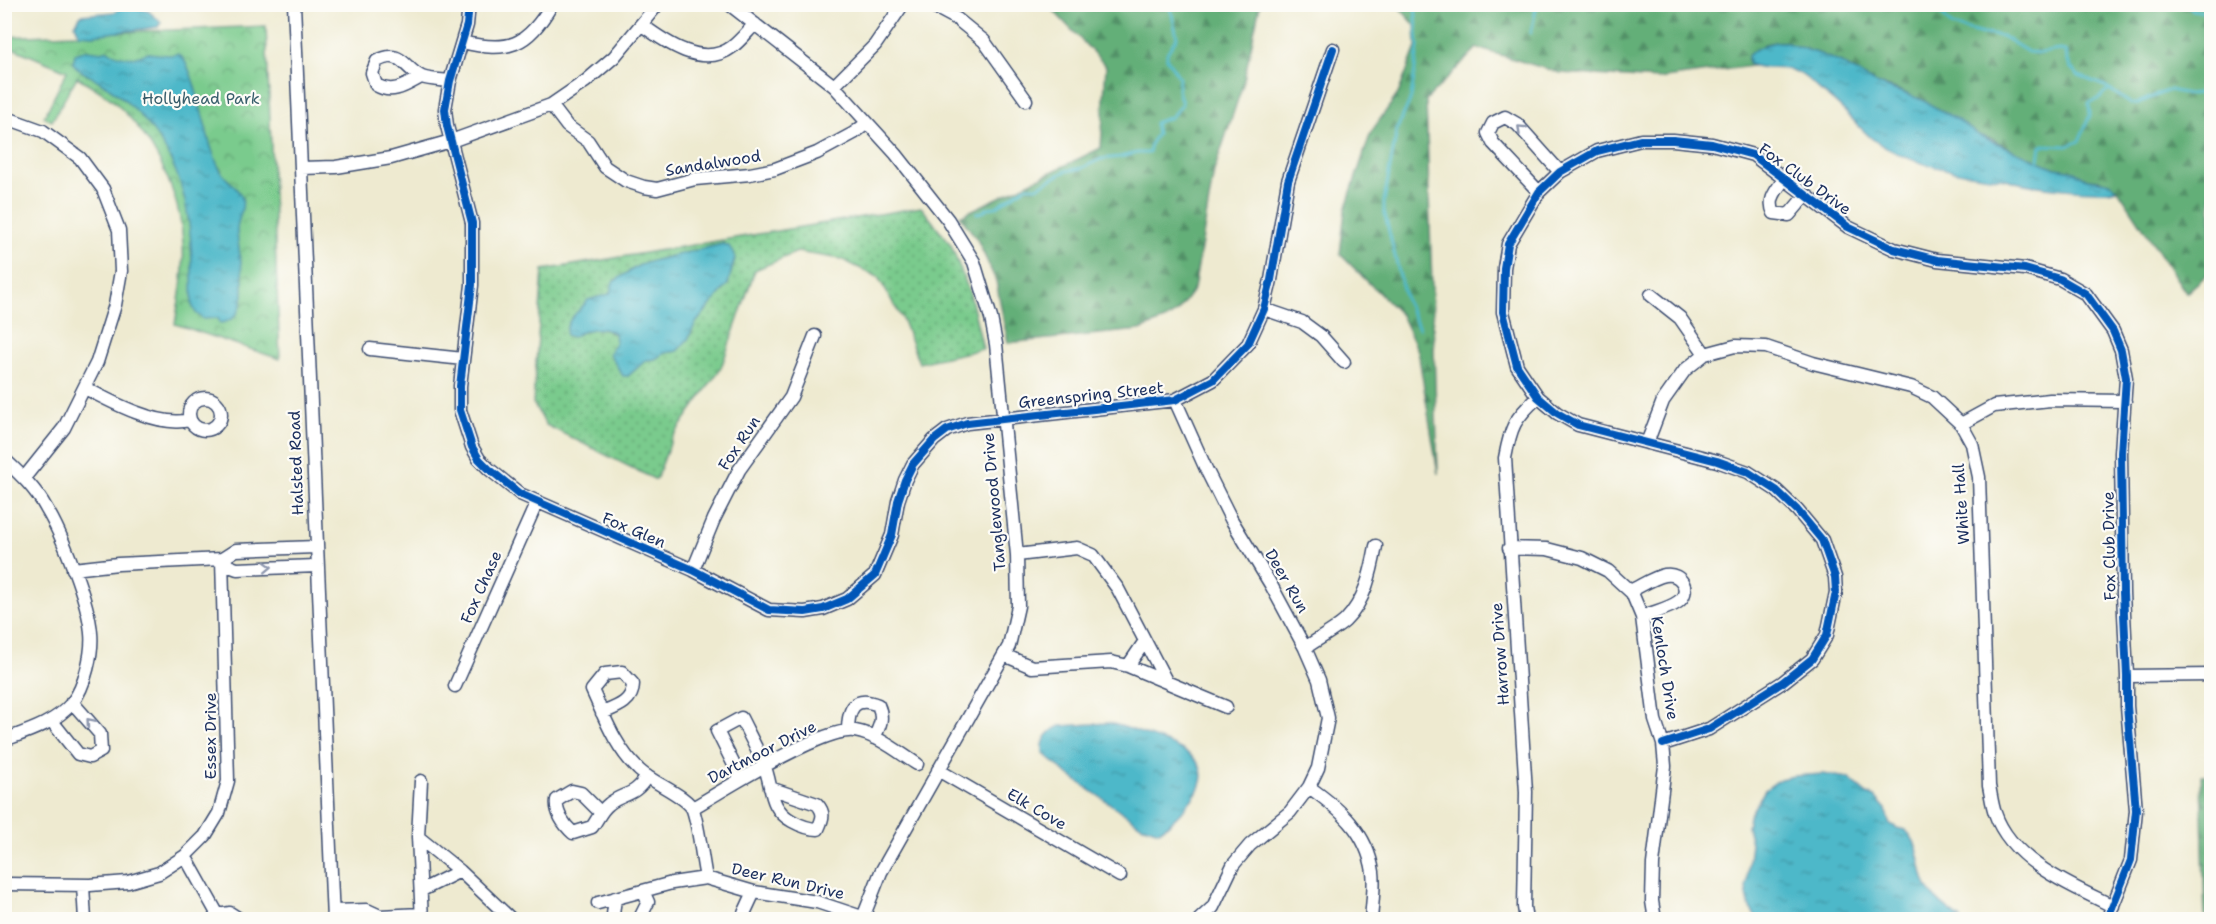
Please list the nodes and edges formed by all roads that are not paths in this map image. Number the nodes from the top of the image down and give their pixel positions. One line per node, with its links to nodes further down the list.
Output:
1 (294, 4): 20 (street, Halsted Road)
2 (469, 4): 10 (street, Fox Glen)
3 (552, 4): 10 (street)
4 (658, 4): 9 (street)
5 (729, 4): 8 (street, Tanglewood Drive)
6 (903, 4): 14 (street)
7 (929, 4): 15 (street)
8 (755, 24): 9 (street); 14 (street, Tanglewood Drive)
9 (642, 25): 16 (street)
10 (462, 42): 13 (street, Fox Glen)
11 (1333, 49): 26 (street, Greenspring Street)
12 (421, 77): 13 (street)
13 (450, 81): 19 (street, Fox Glen)
14 (834, 86): 18 (street, Tanglewood Drive)
15 (1026, 100)
16 (551, 105): 18 (street, Sandalwood); 19 (street)
17 (4, 117): 32 (street)
18 (867, 123): 36 (street, Tanglewood Drive)
19 (451, 141): 20 (street); 30 (street, Fox Glen)
20 (301, 168): 44 (street, Halsted Road)
21 (1560, 172): 22 (street, Fox Club Drive); 23 (street, Fox Club Drive); 23 (street, one-way to 23)
22 (1785, 178): 24 (street, Fox Club Drive); 24 (street, Fox Club Drive)
23 (1539, 192): 33 (street, Fox Club Drive)
24 (1806, 195): 35 (street, Fox Club Drive)
25 (1652, 295): 29 (street)
26 (1264, 309): 31 (street); 34 (street, Greenspring Street)
27 (815, 336): 50 (street, Fox Run)
28 (370, 348): 30 (street)
29 (1705, 354): 38 (street, White Hall); 39 (street, White Hall)
30 (463, 359): 42 (street, Fox Glen)
31 (1344, 362)
32 (85, 388): 37 (street); 41 (street)
33 (1538, 397): 39 (street, Fox Club Drive); 45 (street, Harrow Drive)
34 (1175, 400): 36 (street, Greenspring Street); 54 (street, Deer Run)
35 (2125, 401): 38 (street); 58 (street, Fox Club Drive)
36 (1004, 418): 46 (street, Tanglewood Drive); 50 (street, Fox Glen)
37 (189, 420)
38 (1961, 424): 91 (street, White Hall)
39 (1647, 442): 68 (street, Fox Club Drive)
40 (4, 459): 41 (street)
41 (24, 478): 49 (street)
42 (537, 502): 50 (street, Fox Glen); 60 (street, Fox Chase)
43 (1376, 546): 54 (street)
44 (316, 547): 47 (street); 48 (street, Halsted Road)
45 (1509, 548): 51 (street, Kenloch Drive); 105 (street, Harrow Drive)
46 (1017, 555): 53 (street); 55 (street, Tanglewood Drive)
47 (222, 559): 48 (street, one-way to 48); 49 (street); 80 (street, Essex Drive)
48 (317, 566): 92 (street, Halsted Road)
49 (73, 569): 61 (street)
50 (693, 570)
51 (1630, 591): 52 (street, Kenloch Drive); 52 (street)
52 (1642, 617): 68 (street, Kenloch Drive)
53 (1145, 641): 56 (street); 59 (street)
54 (1305, 648): 75 (street, Deer Run)
55 (1004, 655): 56 (street); 71 (street, Tanglewood Drive)
56 (1128, 666): 59 (street)
57 (2211, 675): 58 (street)
58 (2127, 676): 91 (street, Fox Club Drive)
59 (1166, 681): 62 (street)
60 (455, 686)
61 (72, 702): 64 (street); 64 (street, one-way to 61)
62 (1226, 708)
63 (602, 713): 72 (street)
64 (51, 720): 67 (street)
65 (848, 731): 66 (street, Dartmoor Drive); 66 (street); 70 (street, Dartmoor Drive)
66 (874, 738): 69 (street, Dartmoor Drive)
67 (4, 740)
68 (1663, 744): 106 (street, Kenloch Drive)
69 (917, 764)
70 (765, 767): 73 (street, Dartmoor Drive); 73 (street); 76 (street)
71 (938, 770): 82 (street, Elk Cove); 96 (street, Tanglewood Drive)
72 (647, 777): 77 (street); 78 (street)
73 (741, 779): 77 (street, Dartmoor Drive)
74 (421, 781): 79 (street)
75 (1309, 787): 103 (street, Deer Run); 104 (street)
76 (770, 788)
77 (693, 808): 83 (street, Deer Run Drive)
78 (600, 812)
79 (418, 837): 81 (street); 86 (street)
80 (185, 856): 85 (street, Essex Drive); 93 (street)
81 (460, 871): 86 (street); 99 (street)
82 (1120, 876)
83 (706, 878): 87 (street, Deer Run Drive); 88 (street, Deer Run Drive)
84 (4, 884): 85 (street, Essex Drive)
85 (83, 885): 97 (street)
86 (422, 890): 94 (street)
87 (643, 891): 89 (street, Deer Run Drive); 101 (street)
88 (754, 892): 96 (street, Deer Run Drive); 102 (street)
89 (615, 898): 90 (street, Deer Run Drive); 100 (street)
90 (598, 903)
91 (2113, 906): 107 (street, Fox Club Drive)
92 (333, 915): 95 (street)
93 (216, 917): 98 (street)
94 (421, 917): 95 (street)
95 (376, 918)
96 (865, 919)
97 (85, 920)
98 (241, 920)
99 (512, 920)
100 (616, 920)
101 (639, 920)
102 (741, 920)
103 (1199, 920)
104 (1371, 920)
105 (1526, 920)
106 (1655, 920)
107 (2107, 920)

